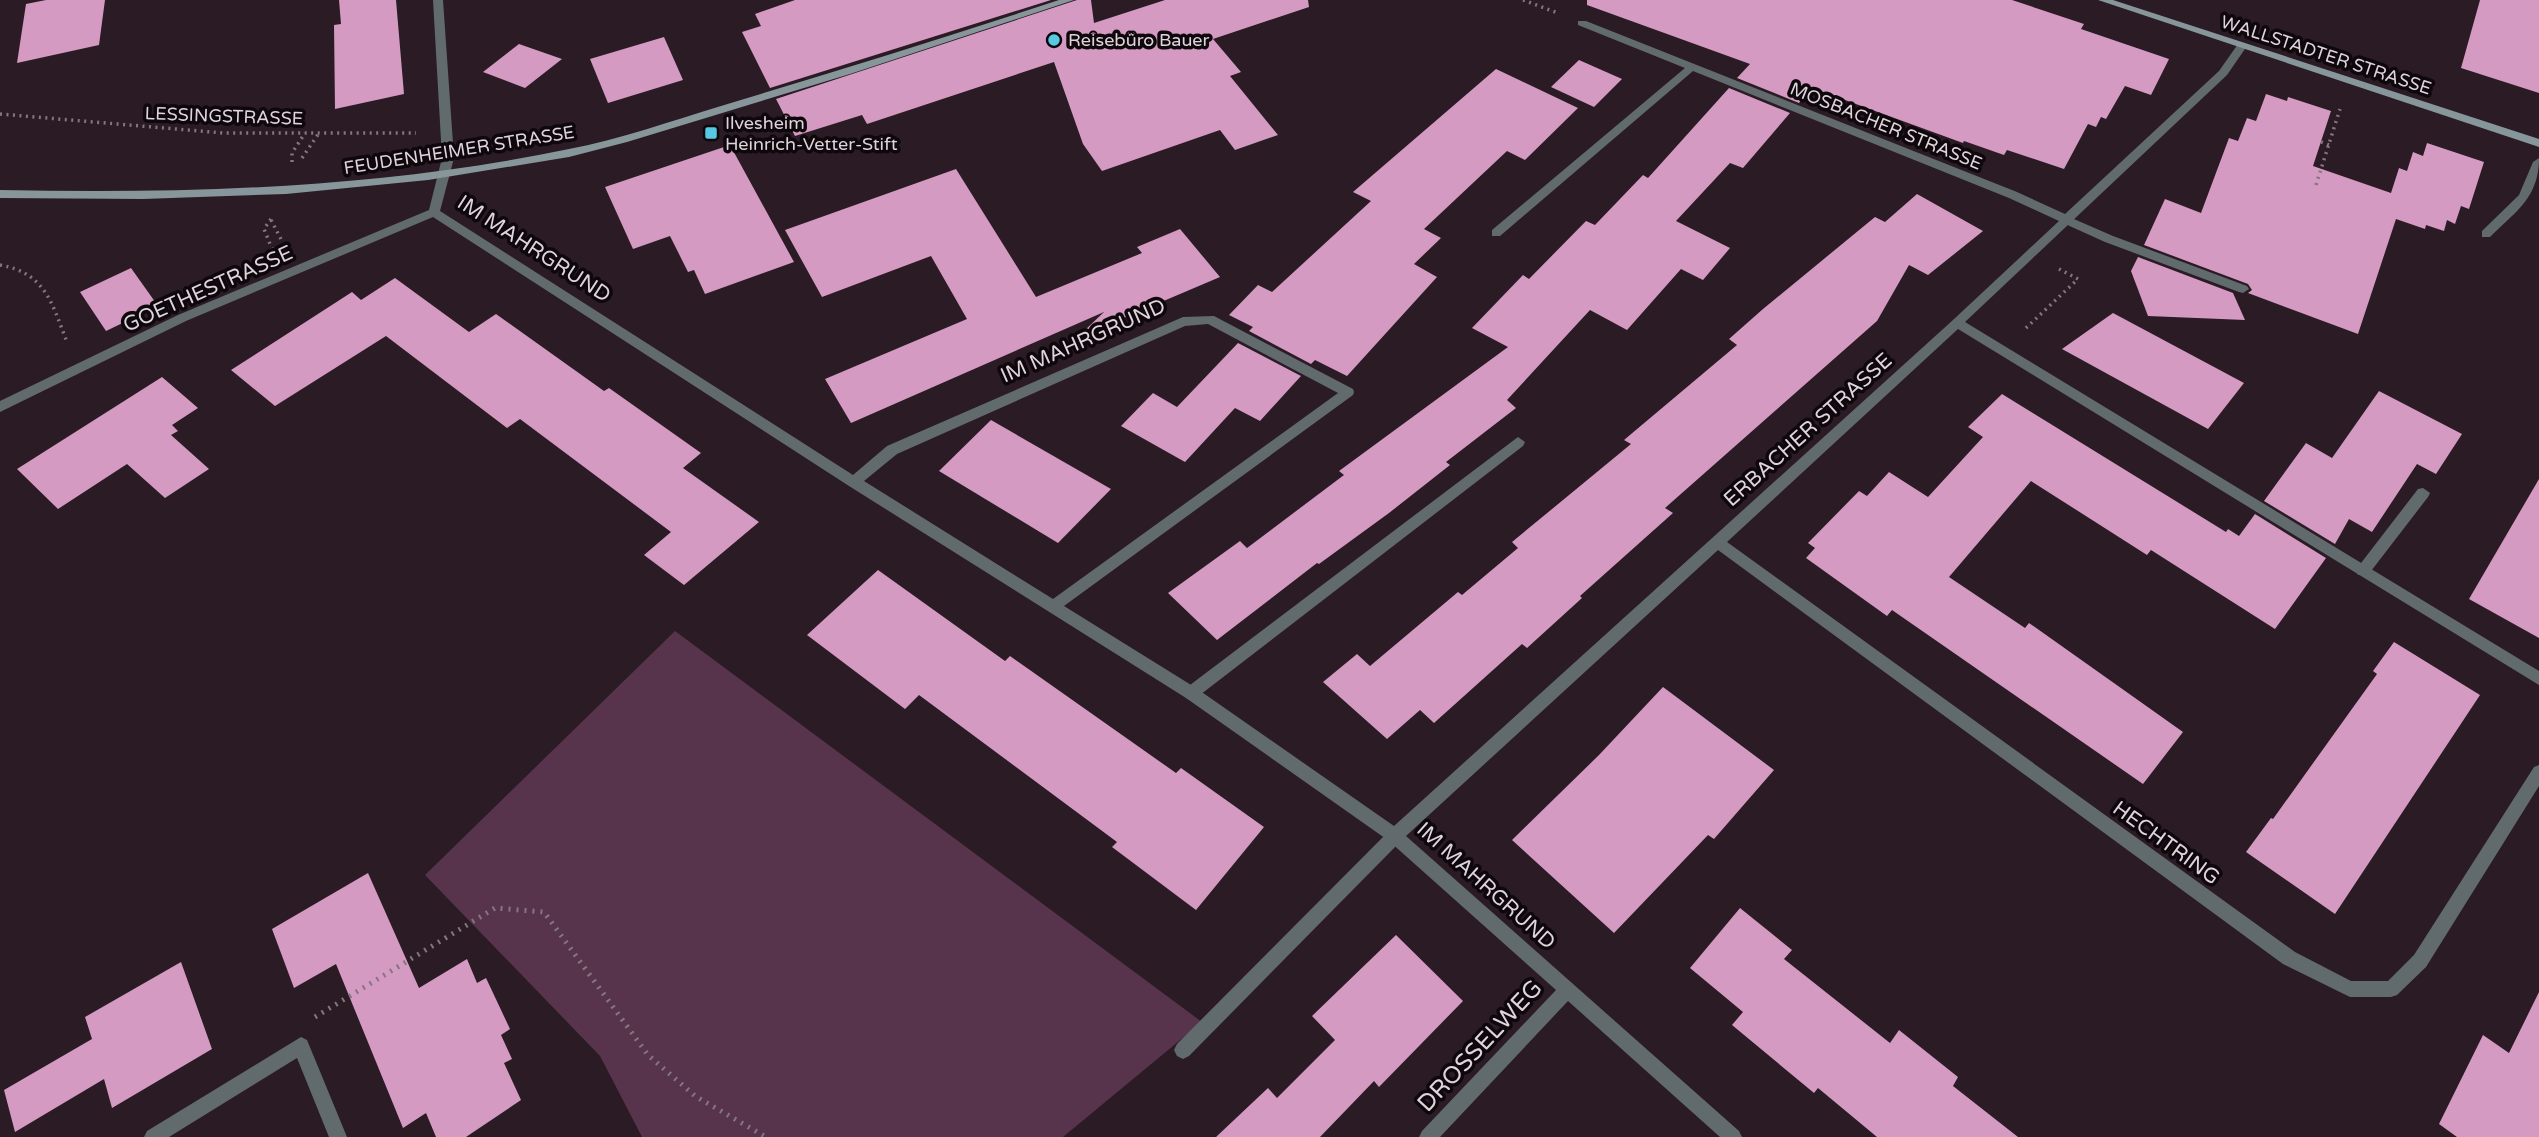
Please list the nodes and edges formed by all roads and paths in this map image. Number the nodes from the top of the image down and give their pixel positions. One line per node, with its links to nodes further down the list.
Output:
1 (438, 0): 10 (street, IM MAHRGRUND)
2 (1069, 0): 17 (main road, FEUDENHEIMER STRASSE)
3 (1523, 0): 5 (path)
4 (2108, 1): 6 (main road, WALLSTADTER STRASSE)
5 (1582, 23): 7 (street, MOSBACHER STRASSE)
6 (2242, 46): 8 (main road, WALLSTADTER STRASSE); 21 (street, ERBACHER STRASSE)
7 (1692, 67): 21 (street, MOSBACHER STRASSE); 22 (street)
8 (2350, 81): 14 (main road, WALLSTADTER STRASSE); 15 (path)
9 (0, 114): 11 (path, LESSINGSTRASSE)
10 (448, 131): 12 (path, LESSINGSTRASSE); 17 (street, IM MAHRGRUND)
11 (305, 133): 12 (path, LESSINGSTRASSE); 12 (path)
12 (318, 133)
13 (2321, 142): 15 (path)
14 (2539, 143)
15 (2329, 145): 18 (path)
16 (2539, 162): 23 (street)
17 (443, 174): 19 (main road, FEUDENHEIMER STRASSE); 20 (street, IM MAHRGRUND)
18 (2316, 185)
19 (0, 194)
20 (434, 212): 31 (street, GOETHESTRASSE); 34 (street, IM MAHRGRUND)
21 (2067, 220): 26 (street, ERBACHER STRASSE); 28 (street, MOSBACHER STRASSE)
22 (1496, 233)
23 (2486, 234)
24 (285, 244): 25 (path)
25 (274, 253)
26 (2031, 253): 29 (street, ERBACHER STRASSE); 30 (path)
27 (0, 265): 31 (path)
28 (2243, 289)
29 (1957, 323): 30 (street); 36 (street, ERBACHER STRASSE)
30 (2002, 351): 37 (street)
31 (79, 368): 32 (street, GOETHESTRASSE)
32 (1, 405)
33 (1518, 442): 40 (street)
34 (854, 482): 38 (street, IM MAHRGRUND); 38 (street, IM MAHRGRUND)
35 (2423, 493): 37 (street)
36 (1717, 542): 41 (street, HECHTRING); 42 (street, ERBACHER STRASSE)
37 (2363, 571): 39 (street)
38 (1054, 606): 40 (street, IM MAHRGRUND)
39 (2539, 680)
40 (1191, 693): 42 (street, IM MAHRGRUND)
41 (2539, 772)
42 (1395, 836): 43 (street, IM MAHRGRUND); 45 (street, ERBACHER STRASSE)
43 (1568, 989): 49 (street, DROSSELWEG); 50 (street, IM MAHRGRUND)
44 (301, 1046): 46 (street); 47 (street); 48 (path)
45 (1183, 1050)
46 (153, 1137)
47 (338, 1137)
48 (766, 1137)
49 (1428, 1137)
50 (1733, 1137)

